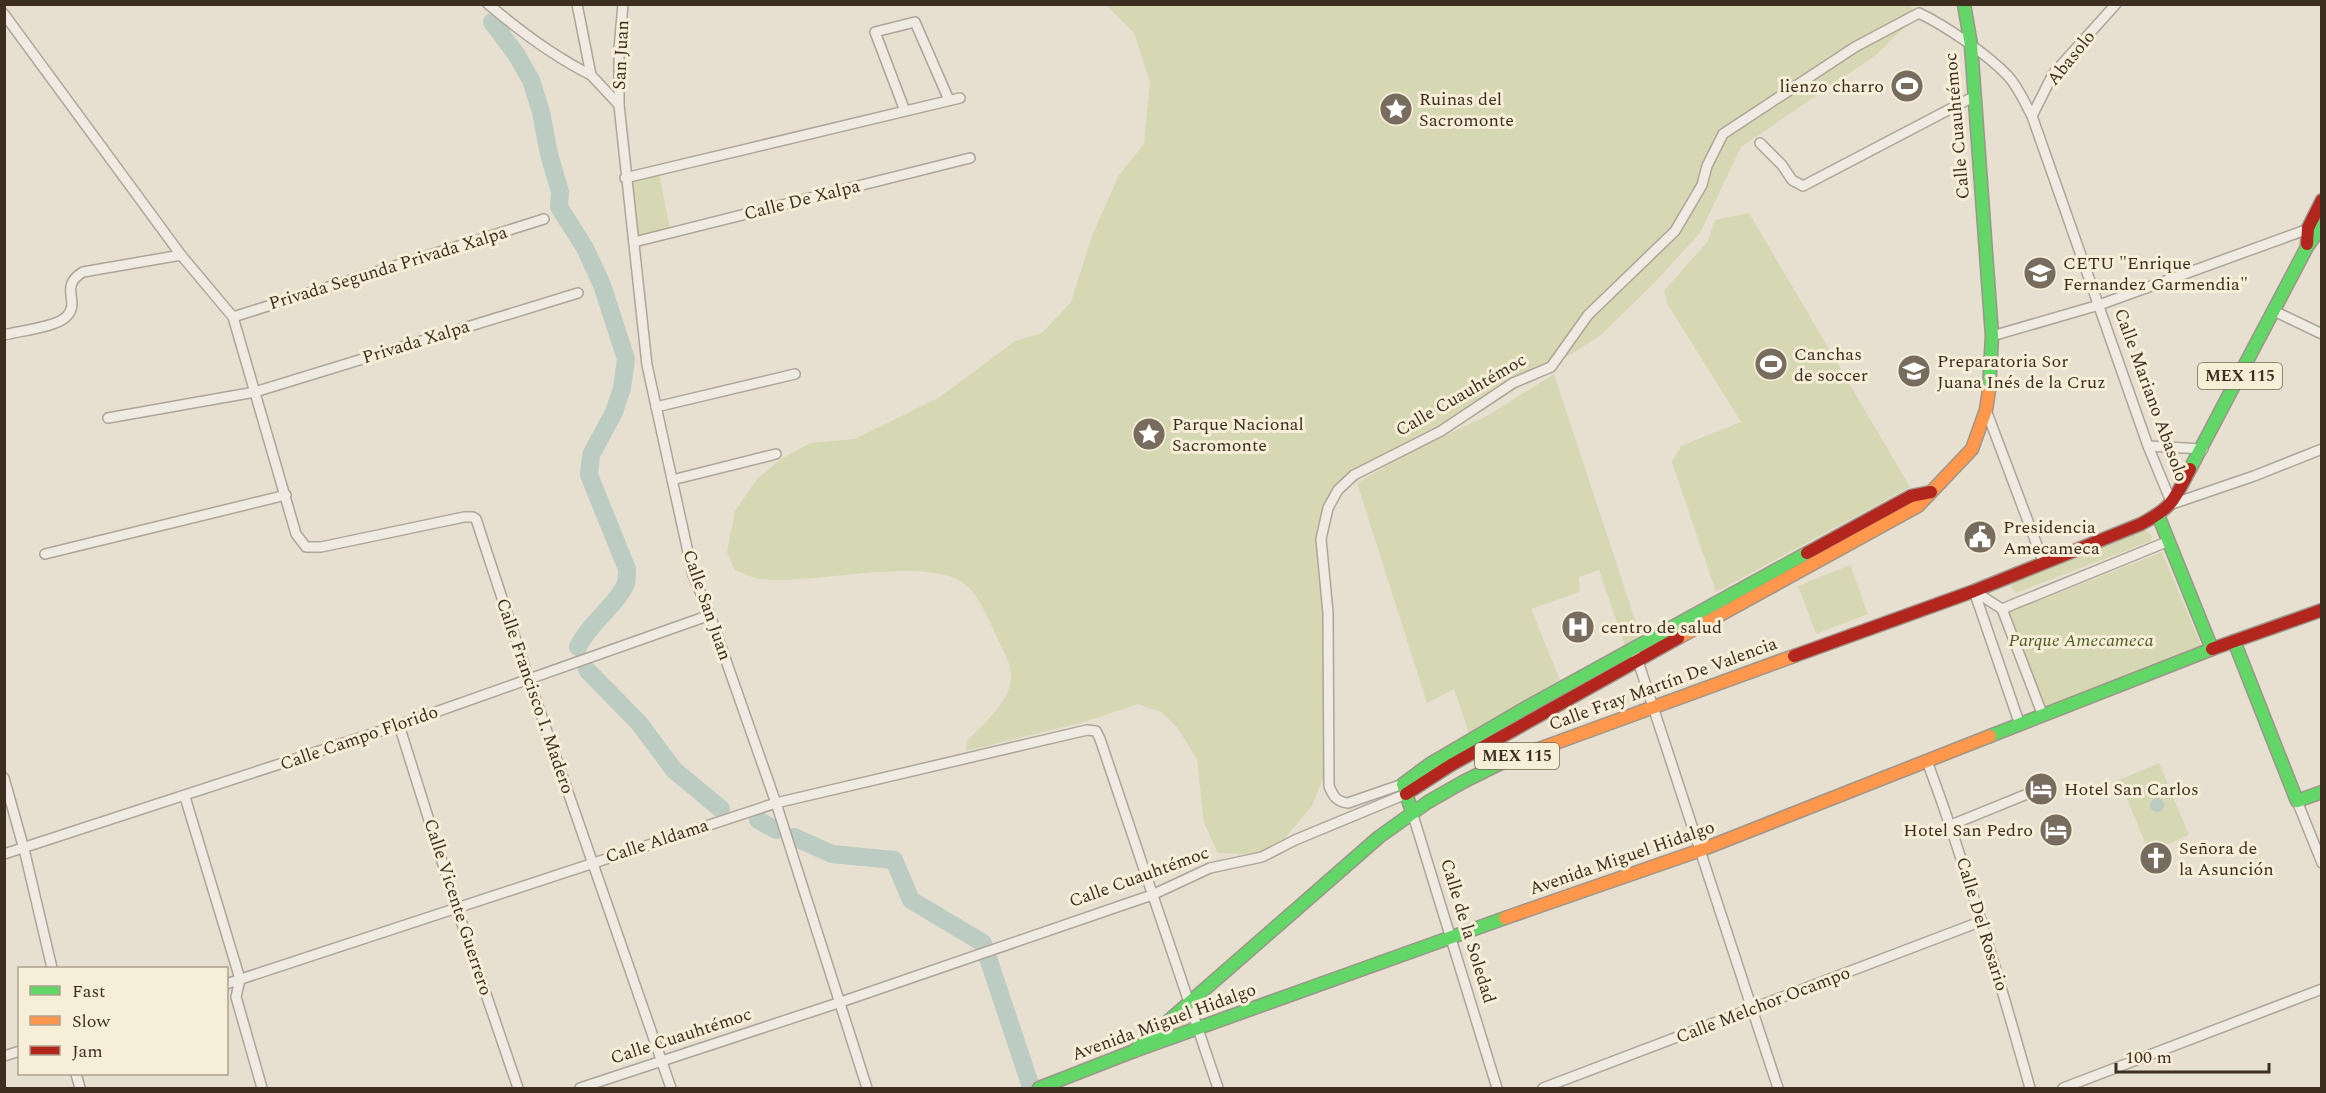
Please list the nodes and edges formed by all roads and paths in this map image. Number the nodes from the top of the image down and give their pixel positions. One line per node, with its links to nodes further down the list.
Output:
1 (488, 4): 8 (street)
2 (577, 4): 8 (street)
3 (623, 4): 12 (street, San Juan)
4 (1964, 4): 7 (main road)
5 (2116, 4): 14 (street, Abasolo)
6 (4, 14): 22 (street)
7 (1971, 45): 9 (main road, Calle Cuauhtémoc); 14 (street, Calle Mariano Abasolo); 63 (street, Calle Cuauhtémoc)
8 (591, 75): 12 (street)
9 (1974, 97): 15 (street); 29 (main road, Calle Cuauhtémoc)
10 (960, 98): 11 (street)
11 (949, 100): 13 (street); 13 (street)
12 (619, 105): 17 (street, Calle San Juan)
13 (905, 111): 17 (street)
14 (2032, 116): 24 (street, Calle Mariano Abasolo)
15 (1760, 143)
16 (970, 158): 21 (street, Calle De Xalpa)
17 (625, 178): 21 (street, Calle San Juan)
18 (2322, 201): 20 (main road, MEX 115)
19 (544, 219): 26 (street, Privada Segunda Privada Xalpa)
20 (2318, 228): 24 (street); 25 (main road, MEX 115)
21 (634, 242): 32 (street, Calle San Juan)
22 (181, 255): 26 (street); 28 (street)
23 (578, 293): 31 (street, Privada Xalpa)
24 (2099, 305): 29 (street); 35 (street, Calle Mariano Abasolo)
25 (2274, 311): 27 (street); 36 (main road, MEX 115)
26 (232, 317): 31 (street)
27 (2322, 334)
28 (4, 335)
29 (1992, 336): 33 (main road, Calle Cuauhtémoc)
30 (795, 374): 32 (street)
31 (255, 392): 34 (street, Privada Xalpa); 40 (street)
32 (656, 407): 39 (street, Calle San Juan)
33 (1986, 410): 45 (street); 52 (main road, Calle Cuauhtémoc)
34 (108, 418)
35 (2148, 446): 36 (street); 41 (street, Calle Mariano Abasolo)
36 (2203, 449): 41 (main road, MEX 115)
37 (2322, 449): 41 (street)
38 (776, 454): 39 (street)
39 (672, 480): 49 (street, Calle San Juan)
40 (286, 495): 44 (street); 53 (street, Calle Francisco I. Madero)
41 (2172, 504): 42 (main road, MEX 115)
42 (2158, 515): 43 (main road); 45 (main road, MEX 115)
43 (2169, 542): 47 (street); 51 (main road)
44 (45, 554)
45 (2043, 561): 46 (main road, MEX 115)
46 (1974, 591): 47 (street); 56 (main road, Calle Fray Martín De Valencia / MEX 115); 59 (street)
47 (2002, 609): 57 (street)
48 (2322, 610): 50 (main road)
49 (710, 615): 53 (street, Calle Campo Florido); 67 (street, Calle San Juan)
50 (2234, 641): 51 (main road); 66 (main road)
51 (2212, 650): 57 (main road, Avenida Miguel Hidalgo / MEX 115)
52 (1635, 654): 54 (main road, Calle Cuauhtémoc); 55 (main road, Calle Cuauhtémoc); 56 (street)
53 (529, 680): 58 (street, Calle Campo Florido); 73 (street, Calle Francisco I. Madero)
54 (1567, 684): 55 (main road); 63 (main road, Calle Cuauhtémoc)
55 (1573, 696): 63 (main road, Calle Cuauhtémoc)
56 (1653, 706): 68 (main road, Calle Fray Martín De Valencia / MEX 115); 71 (street)
57 (2043, 716): 59 (main road, Avenida Miguel Hidalgo / MEX 115)
58 (399, 725): 65 (street, Calle Campo Florido); 76 (street, Calle Vicente Guerrero)
59 (2020, 725): 60 (main road, Avenida Miguel Hidalgo / MEX 115)
60 (1928, 761): 69 (street, Calle Del Rosario); 71 (main road, Avenida Miguel Hidalgo / MEX 115)
61 (4, 778): 70 (street)
62 (2042, 788): 69 (street)
63 (1405, 789): 68 (main road, Calle de la Soledad); 75 (street, Calle Cuauhtémoc)
64 (2322, 792): 66 (main road)
65 (185, 796): 70 (street, Calle Campo Florido); 80 (street)
66 (2297, 801): 74 (street)
67 (776, 803): 73 (street, Calle Aldama); 75 (street, Calle Aldama); 84 (street, Calle San Juan)
68 (1412, 812): 78 (street, Calle de la Soledad); 83 (main road, Calle Fray Martín De Valencia / MEX 115)
69 (1951, 825): 77 (street, Calle Del Rosario)
70 (24, 849): 72 (street, Calle Campo Florido); 79 (street)
71 (1701, 850): 78 (main road, Avenida Miguel Hidalgo / MEX 115); 85 (street)
72 (4, 854)
73 (591, 862): 76 (street, Calle Aldama); 88 (street, Calle Francisco I. Madero)
74 (2322, 863)
75 (1152, 895): 83 (street); 84 (street, Calle Cuauhtémoc)
76 (457, 909): 80 (street, Calle Aldama); 91 (street, Calle Vicente Guerrero)
77 (1982, 921): 85 (street, Calle Melchor Ocampo); 99 (street, Calle Del Rosario)
78 (1451, 937): 86 (main road, Avenida Miguel Hidalgo / MEX 115); 96 (street, Calle de la Soledad)
79 (52, 967)
80 (240, 979): 81 (street, Calle Aldama); 90 (street)
81 (228, 983)
82 (2322, 989): 100 (street)
83 (1190, 1000): 86 (street); 87 (main road, Calle Fray Martín De Valencia / MEX 115)
84 (838, 1003): 88 (street, Calle Cuauhtémoc); 94 (street, Calle San Juan)
85 (1752, 1010): 97 (street, Calle Melchor Ocampo); 98 (street)
86 (1199, 1028): 87 (main road, Avenida Miguel Hidalgo / MEX 115); 95 (street)
87 (1134, 1051): 89 (main road, Avenida Miguel Hidalgo / MEX 115)
88 (661, 1061): 92 (street, Calle Cuauhtémoc); 93 (street, Calle Francisco I. Madero)
89 (1042, 1087)
90 (262, 1089)
91 (518, 1089)
92 (580, 1089)
93 (671, 1089)
94 (867, 1089)
95 (1218, 1089)
96 (1497, 1089)
97 (1543, 1089)
98 (1778, 1089)
99 (2030, 1089)
100 (2063, 1089)

